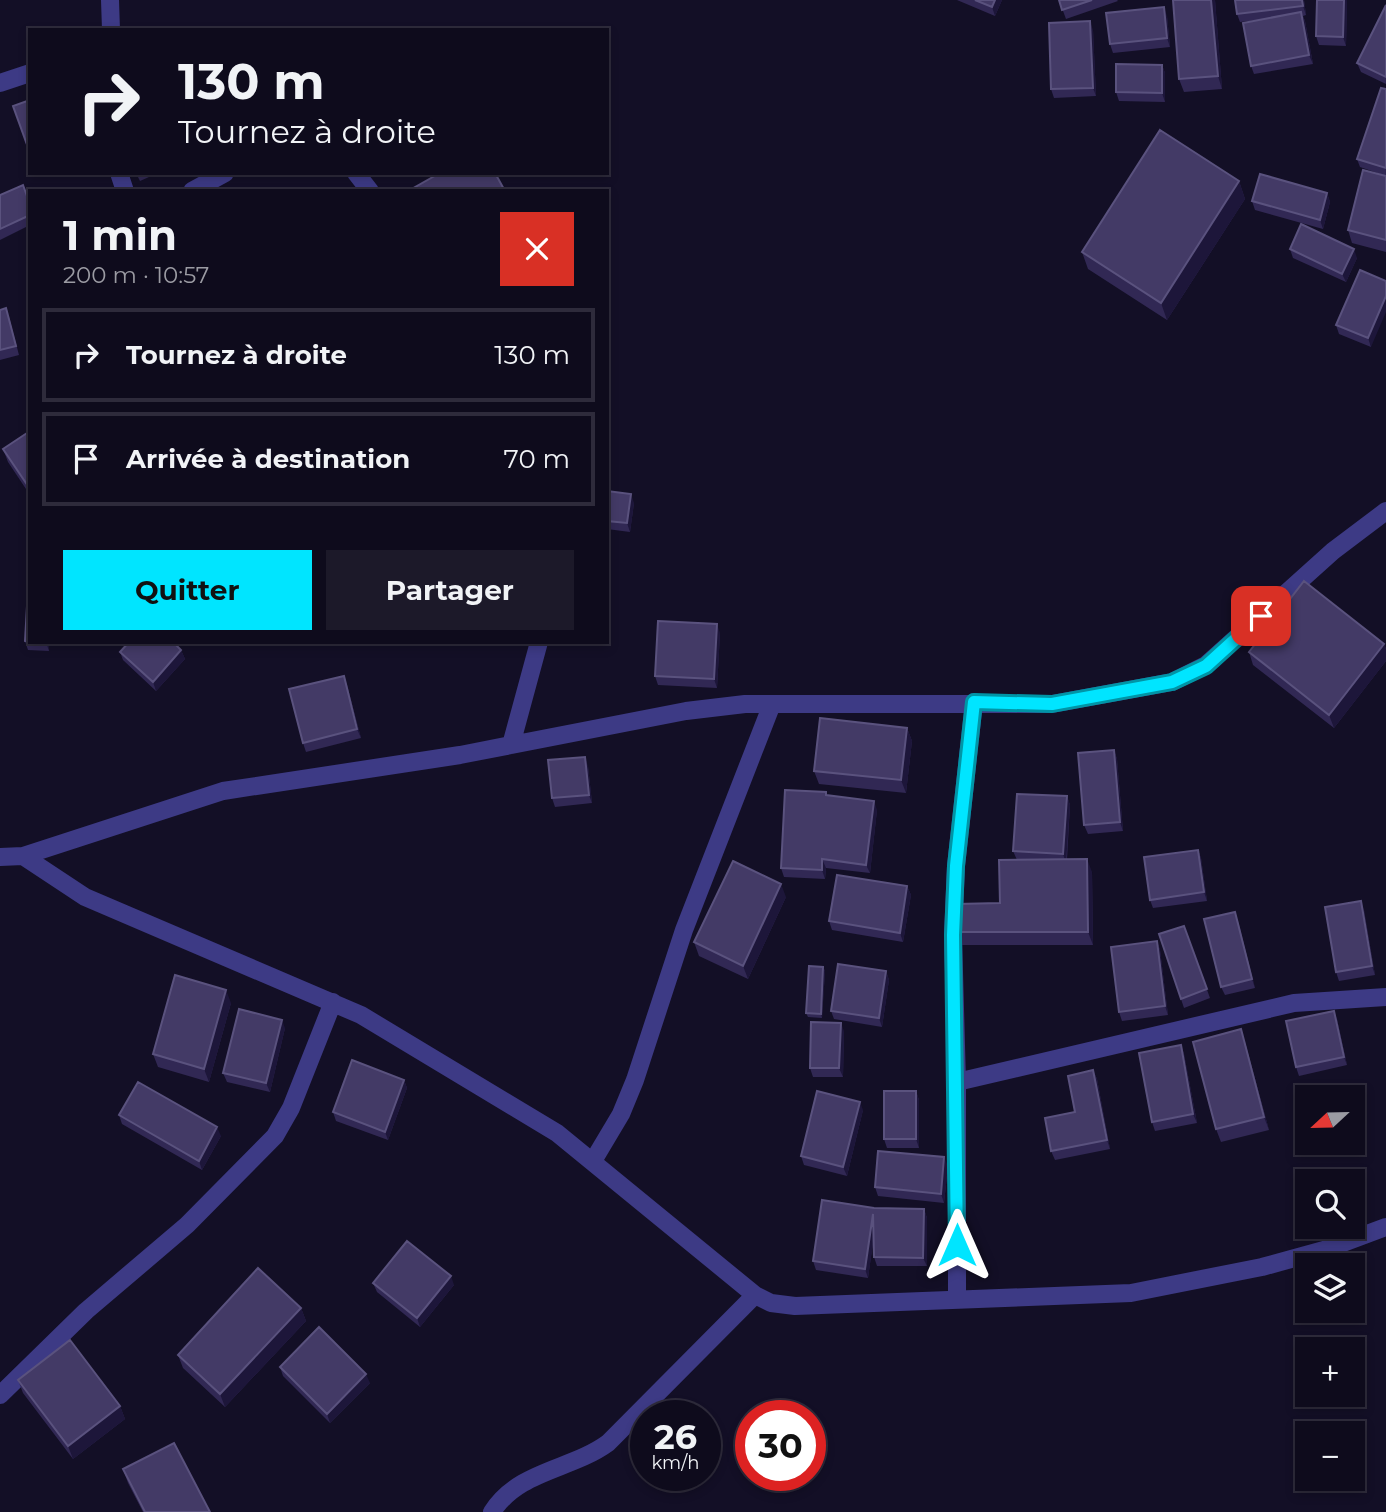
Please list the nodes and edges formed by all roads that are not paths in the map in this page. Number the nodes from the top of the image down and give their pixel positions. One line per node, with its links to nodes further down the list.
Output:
1 (110, 0): 2 (street)
2 (111, 28)
3 (28, 74): 4 (street)
4 (0, 83)
5 (221, 175): 7 (street)
6 (358, 175): 8 (street)
7 (196, 189)
8 (368, 189)
9 (1386, 511): 11 (street)
10 (538, 644): 13 (street)
11 (974, 702): 12 (street); 18 (street)
12 (772, 704): 13 (street); 19 (street)
13 (511, 745): 14 (street)
14 (23, 856): 15 (street); 17 (street)
15 (0, 857)
16 (1386, 997): 18 (street)
17 (334, 1002): 19 (street); 23 (street)
18 (957, 1082): 22 (street)
19 (593, 1161): 21 (street)
20 (1386, 1227): 22 (street)
21 (754, 1295): 22 (street); 24 (street)
22 (957, 1300)
23 (0, 1395)
24 (492, 1512)

